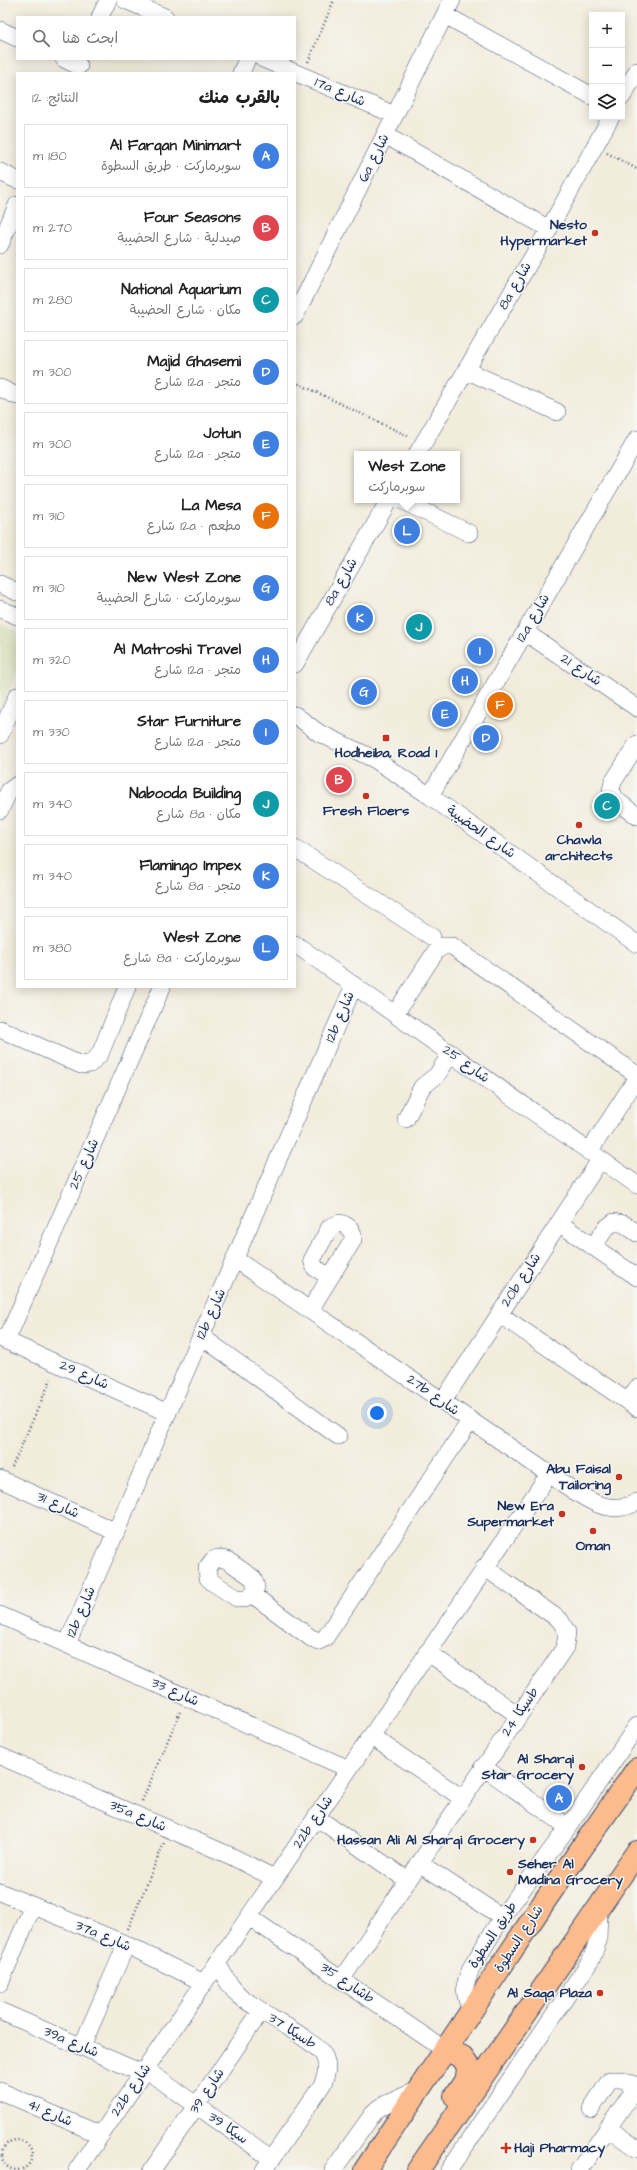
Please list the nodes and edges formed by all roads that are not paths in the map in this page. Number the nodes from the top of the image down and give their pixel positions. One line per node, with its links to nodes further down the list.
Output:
1 (108, 0): 4 (street)
2 (126, 0): 5 (street)
3 (449, 7): 15 (street); 16 (street, 6a شارع)
4 (100, 16)
5 (163, 16)
6 (0, 30): 7 (street)
7 (16, 38)
8 (247, 60): 11 (street)
9 (265, 60): 12 (street, 17a شارع)
10 (637, 71): 14 (street)
11 (241, 72)
12 (293, 72)
13 (296, 73): 16 (street, 17a شارع)
14 (625, 93)
15 (589, 94)
16 (395, 115): 18 (street, 6a شارع)
17 (609, 120): 22 (street, 8a شارع)
18 (385, 135): 22 (street); 24 (street, 6a شارع)
19 (0, 172): 20 (street)
20 (16, 180)
21 (16, 207): 23 (street)
22 (549, 229): 25 (street, 8a شارع)
23 (0, 245)
24 (296, 314)
25 (466, 370): 28 (street); 30 (street, 8a شارع)
26 (0, 388): 27 (street)
27 (16, 396)
28 (557, 412)
29 (637, 439): 38 (street, 12a شارع)
30 (420, 449)
31 (386, 503): 39 (street, 8a شارع)
32 (407, 503): 33 (street)
33 (469, 533)
34 (0, 584): 35 (street)
35 (16, 592)
36 (0, 609): 37 (street)
37 (16, 616)
38 (525, 632): 41 (street, شارع 21); 48 (street, 12a شارع)
39 (296, 662)
40 (16, 698): 45 (street)
41 (637, 708)
42 (296, 716): 44 (street, شارع الحضيبة)
43 (296, 726): 44 (street, شارع الحضيبة)
44 (319, 733): 48 (street, شارع الحضيبة)
45 (0, 735)
46 (637, 744): 50 (street)
47 (16, 786): 49 (street)
48 (430, 796): 53 (street, شارع الحضيبة)
49 (0, 810)
50 (637, 816)
51 (296, 849): 52 (street)
52 (432, 937)
53 (637, 944)
54 (296, 945): 55 (street, شارع 25)
55 (354, 985): 58 (street, شارع 25); 69 (street, 12b شارع)
56 (127, 988): 59 (street)
57 (162, 988): 75 (street, شارع 25)
58 (395, 1014): 60 (street, شارع 25); 61 (street)
59 (0, 1029)
60 (451, 1053): 63 (street); 64 (street, شارع 25)
61 (637, 1075)
62 (637, 1078): 64 (street, 20b شارع)
63 (406, 1119)
64 (594, 1156): 65 (street, شارع 25); 66 (street, 20b شارع)
65 (637, 1185)
66 (559, 1223): 68 (street); 73 (street, 20b شارع)
67 (637, 1232): 68 (street)
68 (593, 1247): 70 (street)
69 (235, 1259): 72 (street, 27b شارع); 74 (street, 12b شارع)
70 (637, 1277)
71 (330, 1278): 72 (street)
72 (310, 1310): 77 (street, 27b شارع)
73 (500, 1314): 76 (street); 77 (street, 20b شارع)
74 (201, 1336): 78 (street, 12b شارع); 80 (street)
75 (3, 1339): 78 (street, شارع 29)
76 (634, 1399)
77 (443, 1401): 79 (street, 27b شارع)
78 (168, 1413): 84 (street, 12b شارع)
79 (470, 1421): 81 (street, 27b شارع); 86 (street)
80 (338, 1436)
81 (549, 1474): 83 (street, 27b شارع); 85 (street, 22b شارع)
82 (3, 1480): 84 (street, شارع 31)
83 (637, 1502)
84 (116, 1532): 88 (street, 12b شارع)
85 (484, 1567): 89 (street, 22b شارع); 90 (street, سيكا 24b)
86 (253, 1595)
87 (0, 1615): 88 (street, شارع 33)
88 (67, 1644): 95 (street, شارع 33)
89 (427, 1652): 90 (street); 92 (street, 22b شارع)
90 (518, 1715): 94 (street, سيكا 24b)
91 (637, 1726): 99 (street, طريق السطوة)
92 (371, 1736): 95 (street, 22b شارع); 97 (street)
93 (0, 1756): 102 (street, 35a شارع)
94 (483, 1767): 97 (street, سيكا 24b); 99 (street)
95 (349, 1769): 98 (street, 22b شارع)
96 (637, 1769): 116 (main road, شارع السطوة)
97 (462, 1798): 100 (street, سيكا 24b)
98 (316, 1817): 102 (street, 22b شارع); 103 (street)
99 (568, 1827): 108 (street, طريق السطوة)
100 (419, 1863): 103 (street, سيكا 24b); 108 (street)
101 (633, 1865): 106 (main road)
102 (274, 1878): 107 (street, 22b شارع)
103 (407, 1880): 111 (street, سيكا 24b)
104 (0, 1892): 105 (street, 37a شارع)
105 (33, 1906): 109 (street, 37a شارع); 112 (street)
106 (599, 1908): 134 (main road); 135 (street)
107 (248, 1917): 110 (street, 22b شارع); 111 (street, شارع 35b)
108 (502, 1917): 116 (street, طريق السطوة)
109 (124, 1944): 113 (street, 37a شارع); 117 (street)
110 (217, 1963): 113 (street, 22b شارع); 115 (street, سيكا 37b)
111 (341, 1980): 118 (street, شارع 35b)
112 (0, 1983)
113 (204, 1983): 119 (street, 22b شارع)
114 (0, 2011): 117 (street, 39a شارع)
115 (261, 2011): 123 (street, شارع 39); 128 (street, سيكا 37b)
116 (471, 2012): 118 (main road, شارع السطوة)
117 (82, 2046): 119 (street, 39a شارع)
118 (445, 2050): 121 (main road, شارع السطوة); 133 (main road)
119 (144, 2071): 123 (street, سيكا 39); 126 (street, 22b شارع)
120 (637, 2086): 124 (street); 125 (street)
121 (417, 2090): 131 (street); 132 (main road, شارع السطوة)
122 (0, 2091): 126 (street, شارع 41)
123 (196, 2106): 128 (street, سيكا 39); 130 (street, شارع 39)
124 (591, 2109)
125 (608, 2128): 127 (street); 136 (street)
126 (101, 2135): 129 (street, 22b شارع)
127 (637, 2149)
128 (268, 2164)
129 (78, 2170)
130 (152, 2170)
131 (333, 2170)
132 (365, 2170)
133 (415, 2170)
134 (418, 2170)
135 (449, 2170)
136 (579, 2170)

